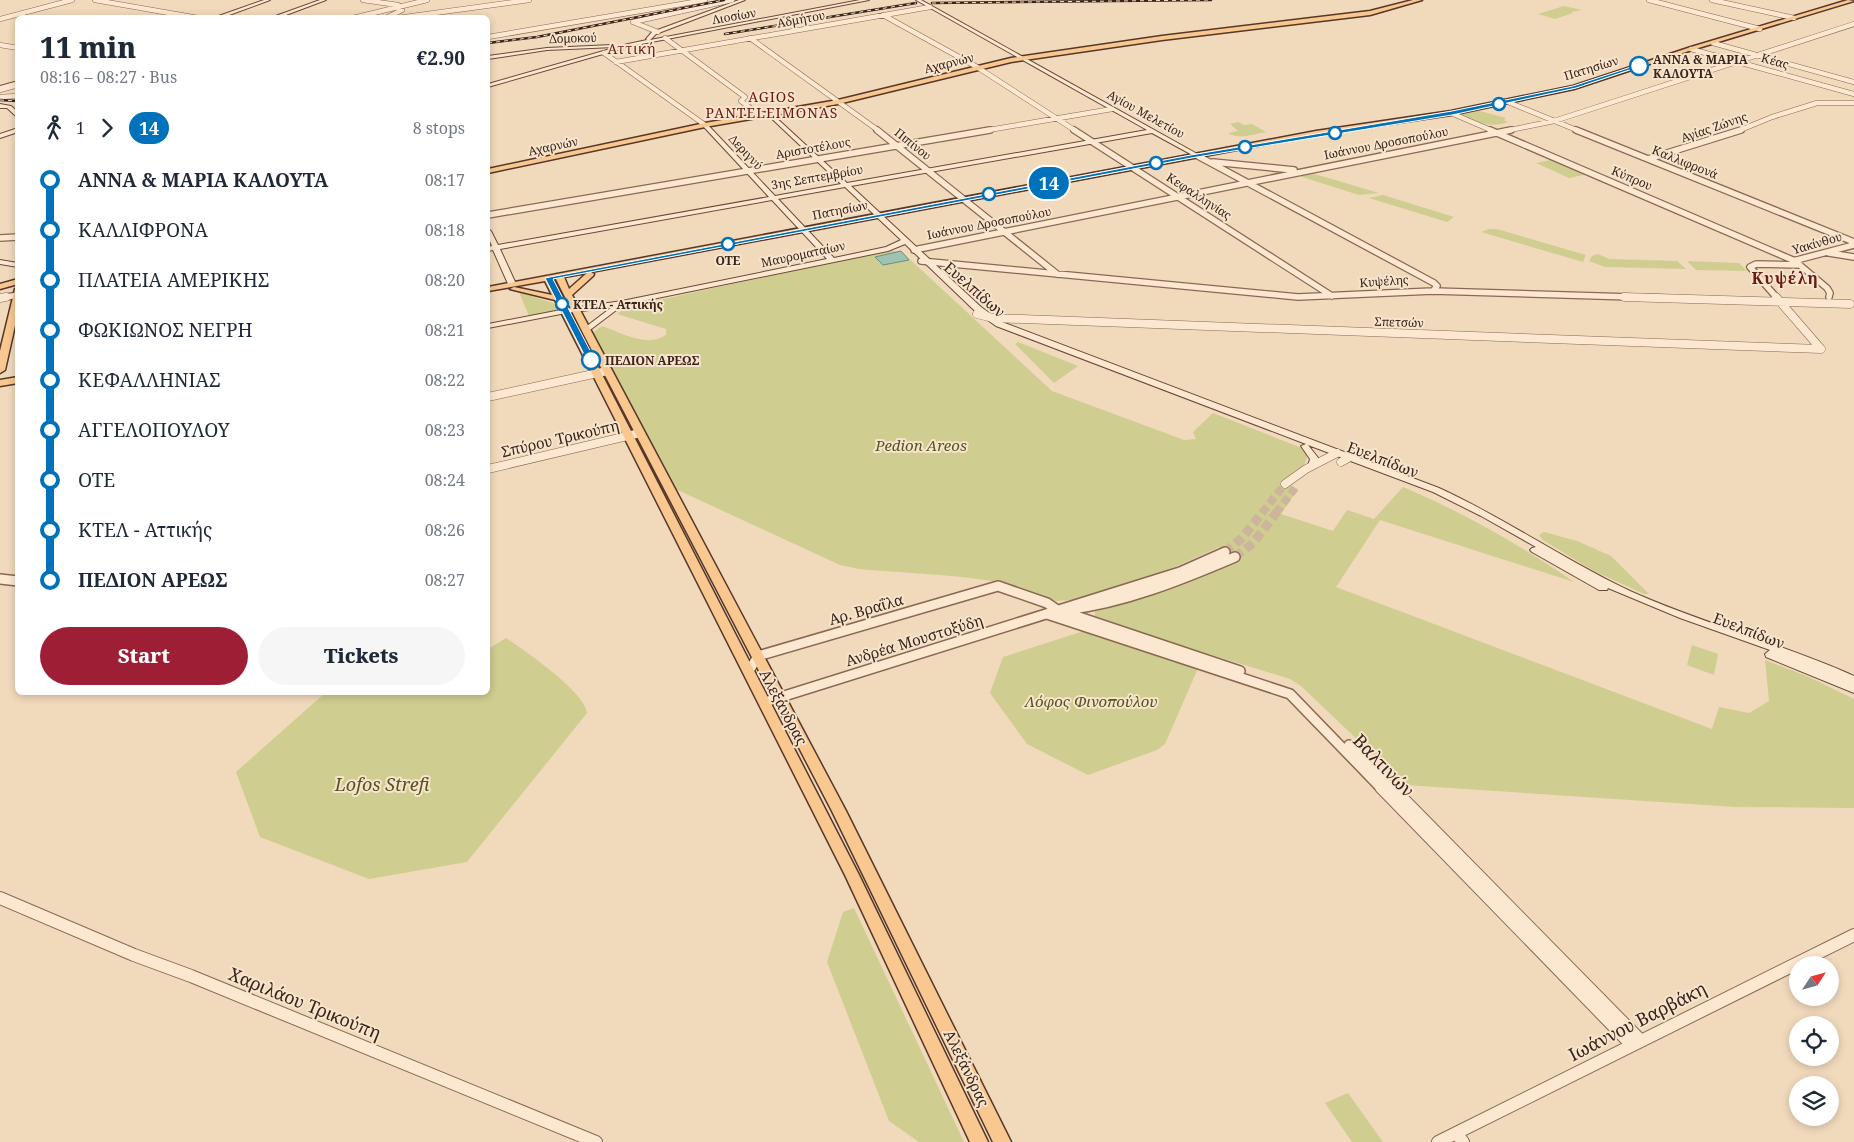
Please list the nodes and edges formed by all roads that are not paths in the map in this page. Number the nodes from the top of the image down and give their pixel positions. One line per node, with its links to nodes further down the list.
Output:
1 (72, 0): 22 (street)
2 (95, 0): 23 (street)
3 (268, 0): 24 (main road)
4 (324, 0): 25 (main road)
5 (363, 0): 19 (street)
6 (427, 0): 17 (street)
7 (529, 0): 28 (street)
8 (705, 0): 35 (street)
9 (732, 0): 34 (street)
10 (743, 0): 34 (main road)
11 (867, 0): 36 (main road, Λιοσίων)
12 (918, 0): 20 (main road, Αγίου Μελετίου)
13 (1419, 0): 48 (main road, Αχαρνών)
14 (1649, 0): 33 (street)
15 (1712, 0): 30 (street)
16 (1853, 0): 30 (main road, Πατησίων)
17 (423, 3): 18 (street); 19 (street); 28 (street)
18 (413, 5): 19 (street); 27 (street)
19 (401, 6): 26 (street)
20 (930, 7): 29 (street, Αδμήτου); 48 (main road, Αγίου Μελετίου)
21 (15, 15): 31 (street)
22 (15, 15)
23 (181, 15)
24 (224, 15)
25 (281, 15)
26 (363, 15)
27 (392, 15)
28 (431, 15)
29 (882, 15): 37 (street, Αδμήτου); 51 (street, Κεφαλληνίας)
30 (1794, 18): 33 (main road, Πατησίων)
31 (0, 19)
32 (1854, 24): 46 (street, Ιωάννου Δροσοπούλου)
33 (1760, 29): 38 (main road, Πατησίων)
34 (656, 35): 36 (main road, Λιοσίων); 39 (main road, Λιοσίων); 44 (main road, Λιοσίων)
35 (490, 37)
36 (664, 38): 43 (street)
37 (750, 38): 43 (street, Αδμήτου); 59 (street, Πιπίνου)
38 (1713, 43): 42 (main road, Πατησίων); 46 (street)
39 (623, 45): 44 (main road, Λιοσίων); 45 (main road, Δομοκού)
40 (0, 46): 41 (street)
41 (15, 48)
42 (1691, 49): 49 (street, Κέας); 60 (main road, Πατησίων)
43 (682, 50): 50 (street, Αδμήτου); 66 (street)
44 (603, 52): 45 (main road, Δομοκού); 50 (street); 54 (main road, Λιοσίων)
45 (523, 53): 47 (main road, Δομοκού)
46 (1757, 55): 49 (street, Ιωάννου Δροσοπούλου); 52 (street)
47 (490, 58)
48 (1022, 58): 51 (main road, Αχαρνών); 63 (main road, Αγίου Μελετίου)
49 (1738, 61): 56 (street, Κέας); 68 (street, Ιωάννου Δροσοπούλου)
50 (616, 62): 70 (street)
51 (977, 67): 59 (main road, Αχαρνών); 67 (street, Κεφαλληνίας)
52 (1854, 82)
53 (15, 84): 55 (main road)
54 (490, 85)
55 (0, 88)
56 (1854, 94)
57 (15, 96): 58 (street)
58 (0, 97)
59 (838, 102): 66 (main road, Αχαρνών); 76 (street, Πιπίνου)
60 (1508, 102): 65 (main road, Πατησίων); 68 (street, Καλλιφρονά)
61 (1854, 103): 69 (street)
62 (0, 105): 64 (main road)
63 (1115, 110): 67 (street, Αριστοτέλους); 72 (main road, Αγίου Μελετίου)
64 (15, 112)
65 (1451, 113): 73 (street, Κύπρου); 77 (main road, Πατησίων)
66 (768, 114): 70 (main road, Αχαρνών); 78 (main road)
67 (1055, 118): 75 (street, Κεφαλληνίας); 76 (street, Αριστοτέλους)
68 (1555, 121): 73 (street, Ιωάννου Δροσοπούλου); 79 (street, Καλλιφρονά)
69 (1757, 123): 79 (street, Αγίας Ζώνης)
70 (706, 126): 84 (main road, Δεριγνύ); 86 (main road, Αχαρνών)
71 (15, 129): 74 (main road)
72 (1152, 131): 75 (main road, 3ης Σεπτεμβρίου); 77 (main road, Αγίου Μελετίου)
73 (1497, 133): 87 (street, Ιωάννου Δροσοπούλου); 107 (street, Κύπρου)
74 (0, 135)
75 (1090, 141): 82 (street, Κεφαλληνίας); 85 (main road, 3ης Σεπτεμβρίου)
76 (898, 145): 78 (street, Αριστοτέλους); 85 (street, Πιπίνου)
77 (1198, 156): 80 (street, Αγίου Μελετίου); 81 (main road, Πατησίων); 82 (main road, Πατησίων)
78 (817, 159): 84 (street, Αριστοτέλους); 89 (main road)
79 (1648, 159): 100 (street, Καλλιφρονά)
80 (1208, 161): 81 (main road); 83 (street); 88 (street, Αγίου Μελετίου)
81 (1176, 162): 82 (main road, Πατησίων)
82 (1134, 168): 90 (street, Κεφαλληνίας); 92 (main road, Πατησίων)
83 (1286, 169): 87 (street)
84 (748, 170): 91 (main road, Δεριγνύ); 93 (street, Αριστοτέλους)
85 (928, 170): 89 (main road, 3ης Σεπτεμβρίου); 92 (street, Πιπίνου)
86 (490, 171)
87 (1304, 171): 88 (street, Ιωάννου Δροσοπούλου)
88 (1248, 182): 90 (street, Ιωάννου Δροσοπούλου); 121 (street, Αγίου Μελετίου)
89 (845, 185): 91 (main road, 3ης Σεπτεμβρίου); 94 (main road)
90 (1178, 196): 96 (street, Ιωάννου Δροσοπούλου); 126 (street, Κεφαλληνίας)
91 (774, 198): 95 (main road, Δεριγνύ); 101 (main road, 3ης Σεπτεμβρίου)
92 (966, 201): 94 (main road, Πατησίων); 96 (street, Πιπίνου)
93 (490, 215)
94 (879, 217): 95 (main road, Πατησίων); 99 (main road)
95 (805, 231): 106 (main road, Δεριγνύ); 113 (main road, Πατησίων); 115 (main road, Πατησίων)
96 (1004, 231): 103 (street, Ιωάννου Δροσοπούλου); 114 (street, Πιπίνου)
97 (0, 238): 98 (street)
98 (15, 238)
99 (905, 241): 102 (main road, Μαυροματαίων); 103 (main road)
100 (1854, 243): 104 (street, Υακίνθου)
101 (491, 248): 119 (main road)
102 (888, 249): 103 (main road, Μαυροματαίων); 106 (main road, Μαυροματαίων)
103 (911, 249): 109 (main road)
104 (1826, 252): 105 (street); 107 (street, Υακίνθου)
105 (1854, 257)
106 (832, 260): 132 (main road, Μαυροματαίων)
107 (1795, 261): 111 (street, Υακίνθου); 112 (street, Κύπρου)
108 (0, 262): 110 (main road)
109 (924, 262): 114 (street, Κυψέλης); 138 (main road, Ευελπίδων); 139 (main road, Ευελπίδων)
110 (15, 265)
111 (1786, 265): 112 (street); 122 (street)
112 (1802, 265): 127 (street, Κύπρου)
113 (590, 274): 115 (main road, Πατησίων); 125 (main road)
114 (1058, 274): 126 (street, Κυψέλης)
115 (560, 278): 116 (main road, Πατησίων); 125 (main road, Αλεξάνδρας)
116 (550, 280): 119 (main road, Πατησίων); 130 (main road, Αλεξάνδρας)
117 (15, 281): 118 (main road)
118 (0, 287)
119 (513, 287): 120 (main road, Πατησίων); 123 (main road, Πατησίων); 130 (main road)
120 (490, 289)
121 (1433, 290): 126 (street, Κυψέλης); 131 (street, Κυψέλης)
122 (1770, 292): 131 (street); 133 (street)
123 (490, 293)
124 (15, 294): 128 (street)
125 (568, 294): 137 (main road, Αλεξάνδρας)
126 (1332, 296)
127 (1829, 297): 134 (street); 135 (street)
128 (0, 298)
129 (15, 300): 142 (main road)
130 (560, 300): 136 (main road, Αλεξάνδρας)
131 (1778, 302): 133 (street, Κυψέλης); 139 (street, Σπετσών)
132 (622, 303): 137 (main road, Μαυροματαίων); 141 (main road)
133 (1806, 303): 134 (street, Κυψέλης)
134 (1820, 303): 135 (street, Κυψέλης)
135 (1852, 305)
136 (566, 311): 137 (main road, Μαυροματαίων); 140 (main road, Μαυροματαίων); 144 (main road, Αλεξάνδρας)
137 (576, 311): 141 (main road, Αλεξάνδρας)
138 (978, 314): 139 (street, Σπετσών); 149 (main road, Ευελπίδων)
139 (988, 318): 150 (main road, Ευελπίδων)
140 (490, 326)
141 (586, 331): 144 (main road, Αλεξάνδρας)
142 (4, 335): 143 (main road)
143 (0, 370)
144 (602, 372): 147 (street); 148 (main road, Αλεξάνδρας)
145 (15, 380): 146 (main road)
146 (0, 383)
147 (490, 397)
148 (634, 434): 151 (street, Σπύρου Τρικούπη); 164 (main road, Αλεξάνδρας); 165 (main road, Αλεξάνδρας)
149 (1306, 446): 150 (main road, Ευελπίδων); 152 (main road)
150 (1341, 458): 152 (street); 166 (main road, Ευελπίδων)
151 (526, 460): 153 (street, Σπύρου Τρικούπη)
152 (1312, 466): 154 (street)
153 (490, 469)
154 (1285, 484)
155 (1225, 552): 160 (street, Ανδρέα Μουστοξύδη)
156 (1234, 557): 159 (street, Ανδρέα Μουστοξύδη)
157 (0, 579): 158 (street)
158 (15, 582)
159 (1092, 608): 160 (street, Ανδρέα Μουστοξύδη); 163 (street)
160 (1058, 610): 161 (street, Ανδρέα Μουστοξύδη); 162 (street); 163 (street, Βαλτινών); 164 (street, Αρ. Βραΐλα)
161 (1047, 614): 162 (street, Βαλτινών); 168 (street, Ανδρέα Μουστοξύδη)
162 (1069, 621): 171 (street, Βαλτινών)
163 (1093, 622): 171 (street, Βαλτινών)
164 (758, 656): 165 (street); 168 (main road, Αλεξάνδρας)
165 (749, 671): 168 (main road, Αλεξάνδρας)
166 (1847, 680): 167 (main road, Ευελπίδων)
167 (1854, 689)
168 (772, 700): 174 (main road, Αλεξάνδρας); 175 (main road, Αλεξάνδρας)
169 (0, 898): 173 (street, Χαριλάου Τρικούπη)
170 (1854, 934): 171 (street, Ιωάννου Βαρβάκη)
171 (1636, 1042): 172 (street, Ιωάννου Βαρβάκη)
172 (1459, 1138): 176 (street, Ιωάννου Βαρβάκη)
173 (596, 1142)
174 (979, 1142)
175 (1002, 1142)
176 (1438, 1142)

